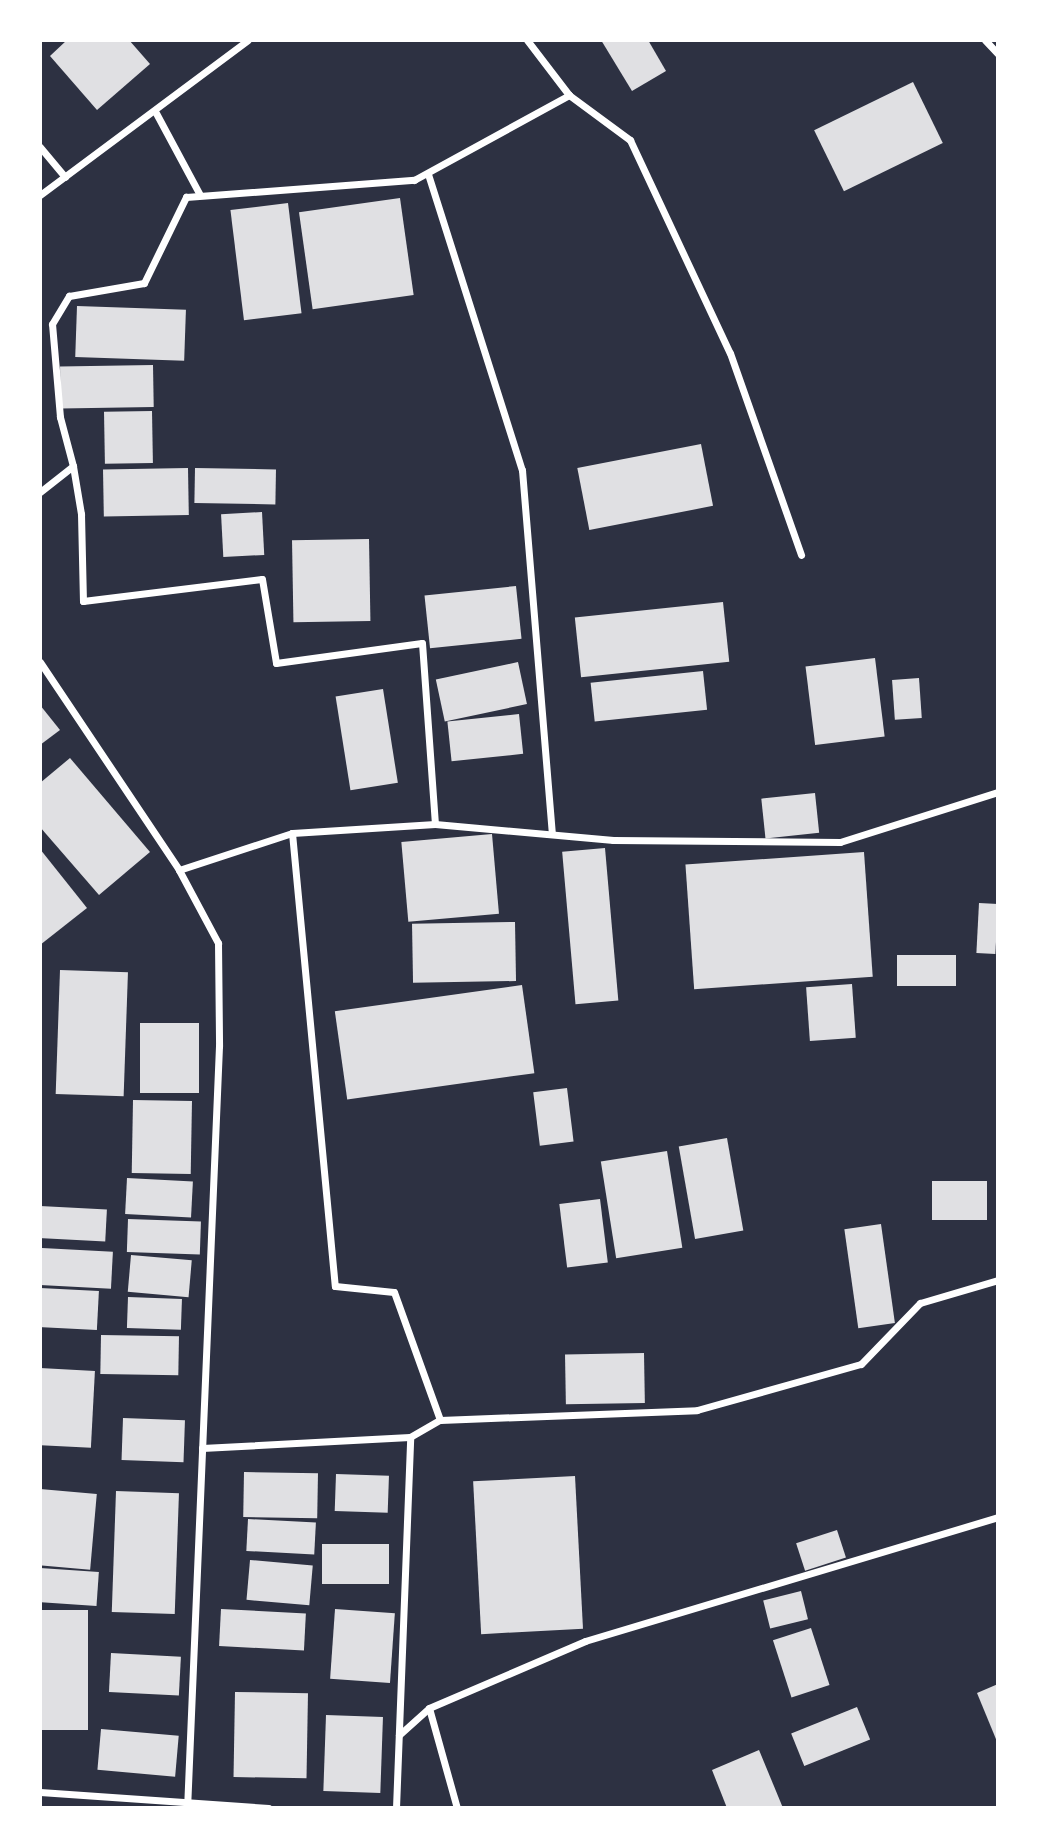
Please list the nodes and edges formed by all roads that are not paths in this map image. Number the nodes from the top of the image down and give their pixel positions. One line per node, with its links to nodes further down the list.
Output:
1 (248, 40): 6 (street)
2 (527, 40): 5 (street)
3 (985, 40): 4 (street)
4 (998, 54)
5 (569, 95): 8 (street); 14 (street)
6 (156, 113): 9 (street); 11 (street)
7 (40, 146): 9 (street)
8 (428, 174): 11 (street); 19 (street)
9 (65, 177): 10 (street)
10 (40, 195)
11 (200, 195): 12 (street)
12 (73, 466): 13 (street); 17 (street)
13 (40, 492)
14 (801, 555)
15 (40, 662): 20 (street)
16 (998, 792): 19 (street)
17 (435, 824): 18 (street); 19 (street)
18 (292, 833): 20 (street); 22 (street)
19 (552, 833)
20 (179, 870): 24 (street)
21 (998, 1280): 22 (street)
22 (440, 1420): 23 (street)
23 (410, 1437): 24 (street); 27 (street)
24 (202, 1448): 29 (street)
25 (998, 1517): 26 (street)
26 (429, 1708): 27 (street); 32 (street)
27 (399, 1735): 31 (street)
28 (40, 1792): 29 (street)
29 (187, 1805): 30 (street)
30 (268, 1808)
31 (396, 1808)
32 (457, 1808)

